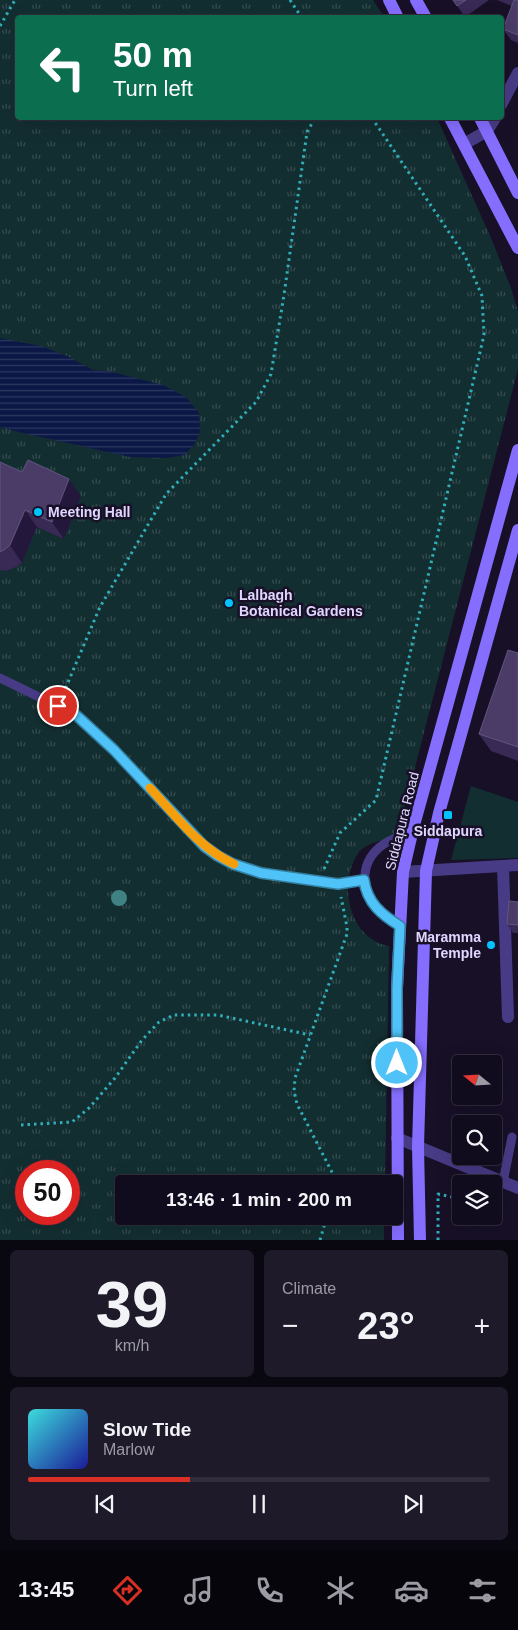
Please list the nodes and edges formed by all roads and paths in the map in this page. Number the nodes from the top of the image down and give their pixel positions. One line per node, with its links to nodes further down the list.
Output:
1 (15, 0): 8 (path)
2 (290, 0): 5 (path)
3 (389, 0): 6 (main road)
4 (416, 0): 7 (main road)
5 (300, 15)
6 (396, 15)
7 (424, 15)
8 (0, 26)
9 (518, 73): 10 (street)
10 (504, 99)
11 (314, 120): 23 (path)
12 (373, 120): 30 (path)
13 (451, 120): 17 (main road)
14 (481, 120): 16 (main road)
15 (494, 120): 16 (street)
16 (487, 131): 17 (street); 18 (main road)
17 (464, 144): 19 (main road)
18 (518, 193)
19 (518, 248)
20 (518, 450): 24 (main road, Siddapura Road)
21 (518, 530): 27 (main road)
22 (0, 678): 23 (lane)
23 (58, 706): 30 (lane)
24 (412, 832): 28 (main road, Siddapura Road); 29 (lane)
25 (518, 865): 26 (street)
26 (503, 866): 27 (street); 33 (street)
27 (426, 871): 28 (street); 38 (main road)
28 (403, 872): 32 (main road, Siddapura Road)
29 (364, 880): 31 (lane); 32 (lane)
30 (319, 881): 31 (lane)
31 (338, 884): 34 (path)
32 (400, 926): 37 (main road, Siddapura Road)
33 (508, 1017)
34 (310, 1035): 35 (path); 39 (path)
35 (21, 1125)
36 (512, 1137): 41 (lane)
37 (397, 1138): 38 (street); 46 (main road, Siddapura Road)
38 (418, 1147): 40 (street); 47 (main road)
39 (333, 1175)
40 (485, 1175)
41 (502, 1182): 42 (street)
42 (518, 1188)
43 (452, 1197): 48 (path)
44 (324, 1225): 45 (path)
45 (320, 1240)
46 (398, 1240)
47 (420, 1240)
48 (438, 1240)

